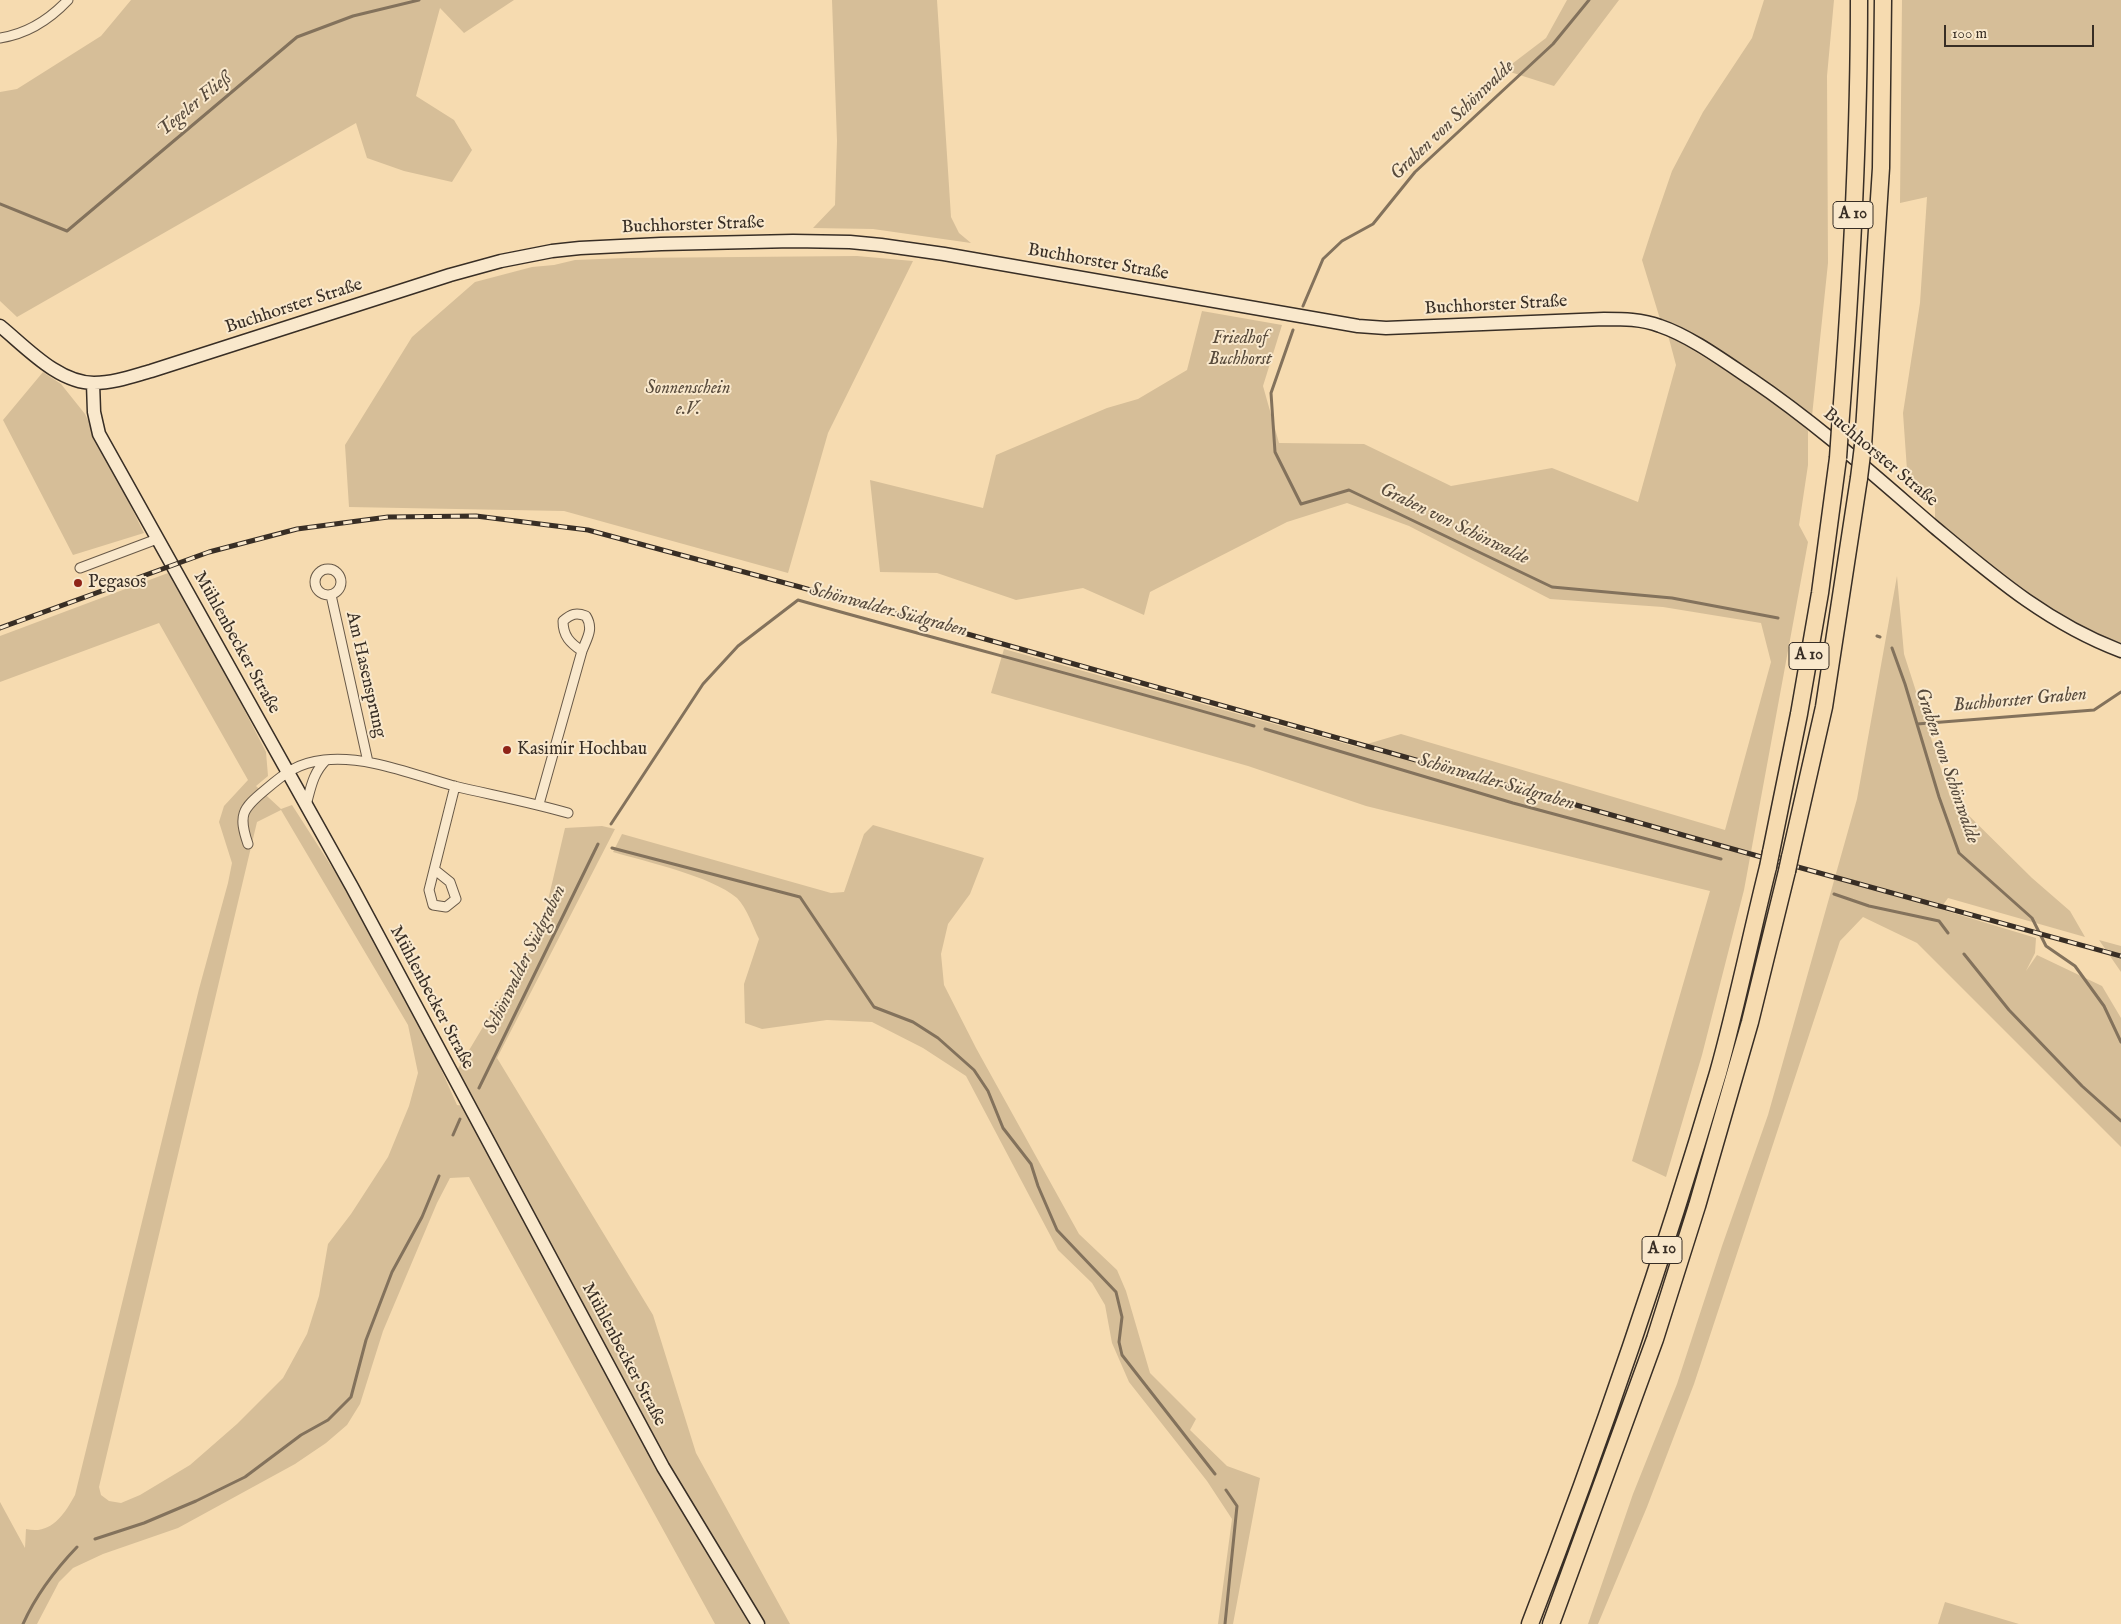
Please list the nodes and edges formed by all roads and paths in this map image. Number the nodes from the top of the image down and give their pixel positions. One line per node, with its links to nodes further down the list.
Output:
1 (68, 0): 4 (street)
2 (1859, 0): 22 (highway, A 10, bridge)
3 (1883, 0): 23 (highway, A 10, bridge)
4 (0, 38)
5 (0, 326): 6 (main road, Buchhorster Straße)
6 (93, 383): 7 (main road, Mühlenbecker Straße); 11 (main road, Buchhorster Straße)
7 (157, 539): 8 (street); 14 (main road, Mühlenbecker Straße)
8 (80, 568)
9 (331, 595): 13 (street, Am Hasensprung)
10 (582, 651): 16 (street)
11 (2121, 651)
12 (326, 760): 13 (street, Am Hasensprung); 14 (street, Am Hasensprung); 17 (street)
13 (368, 762): 15 (street, Am Hasensprung)
14 (287, 771): 17 (main road, Mühlenbecker Straße); 19 (street)
15 (455, 786): 16 (street, Am Hasensprung); 20 (street)
16 (539, 804): 18 (street, Am Hasensprung)
17 (306, 805): 21 (main road, Mühlenbecker Straße)
18 (568, 813)
19 (248, 844)
20 (435, 870)
21 (758, 1624)
22 (1530, 1624)
23 (1551, 1624)

